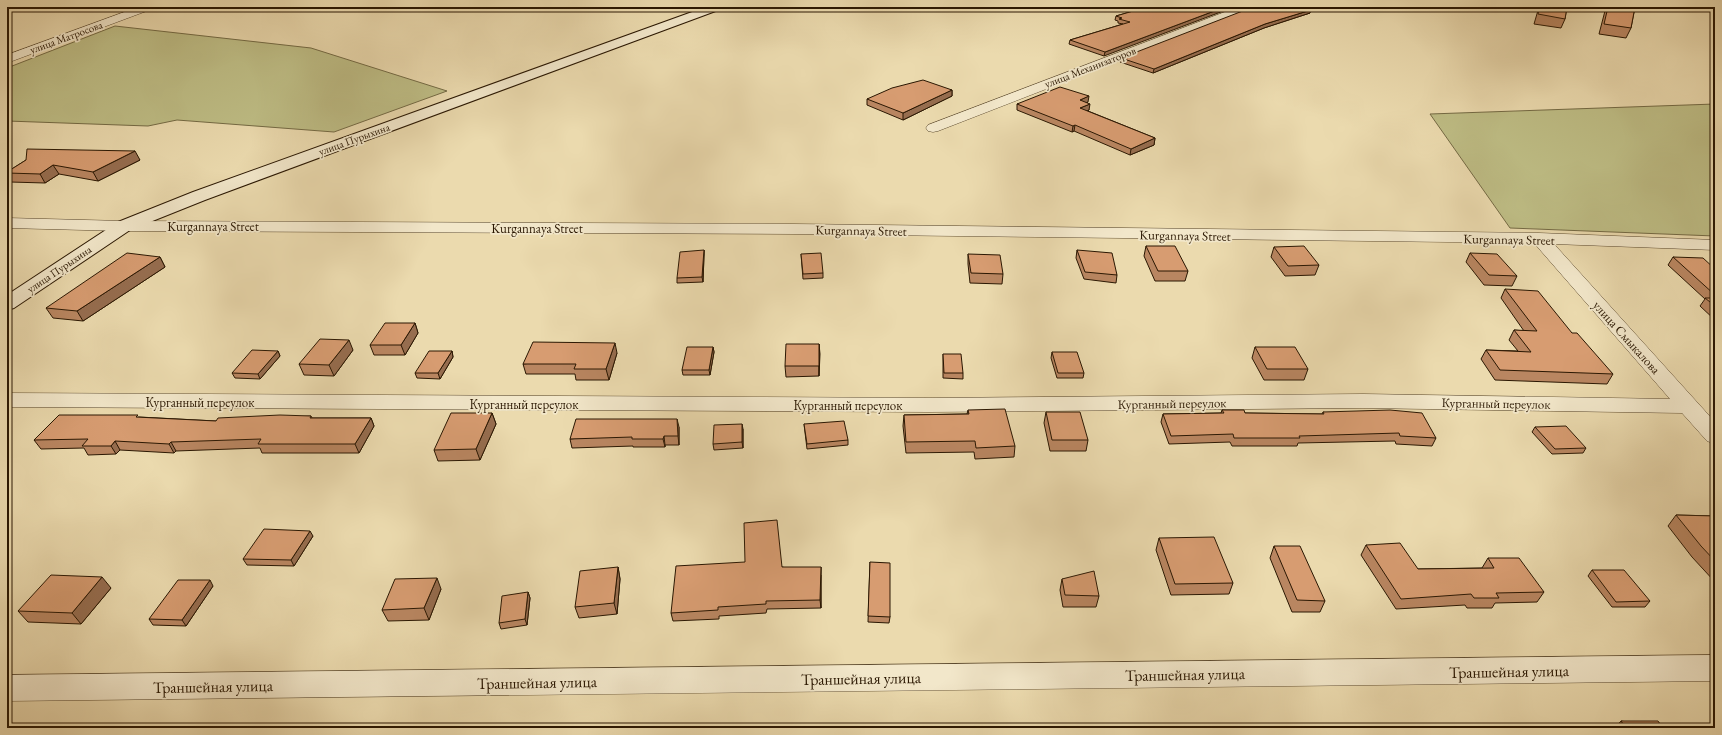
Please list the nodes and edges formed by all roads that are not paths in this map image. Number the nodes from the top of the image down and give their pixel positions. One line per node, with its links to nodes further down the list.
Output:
1 (148, 7): 4 (street, улица Матросова)
2 (717, 7): 7 (street, улица Пурыхина)
3 (1248, 7): 5 (street, улица Механизаторов)
4 (7, 60)
5 (933, 128)
6 (7, 223): 7 (street, Kurgannaya Street)
7 (124, 226): 8 (street, Kurgannaya Street); 10 (street, улица Пурыхина)
8 (1539, 238): 9 (street, Kurgannaya Street); 12 (street, улица Смыкалова)
9 (1715, 245)
10 (7, 304)
11 (7, 400): 12 (street, Курганный переулок)
12 (1688, 406): 13 (street, улица Смыкалова)
13 (1715, 436)
14 (1715, 668): 15 (street, Траншейная улица)
15 (7, 688)

